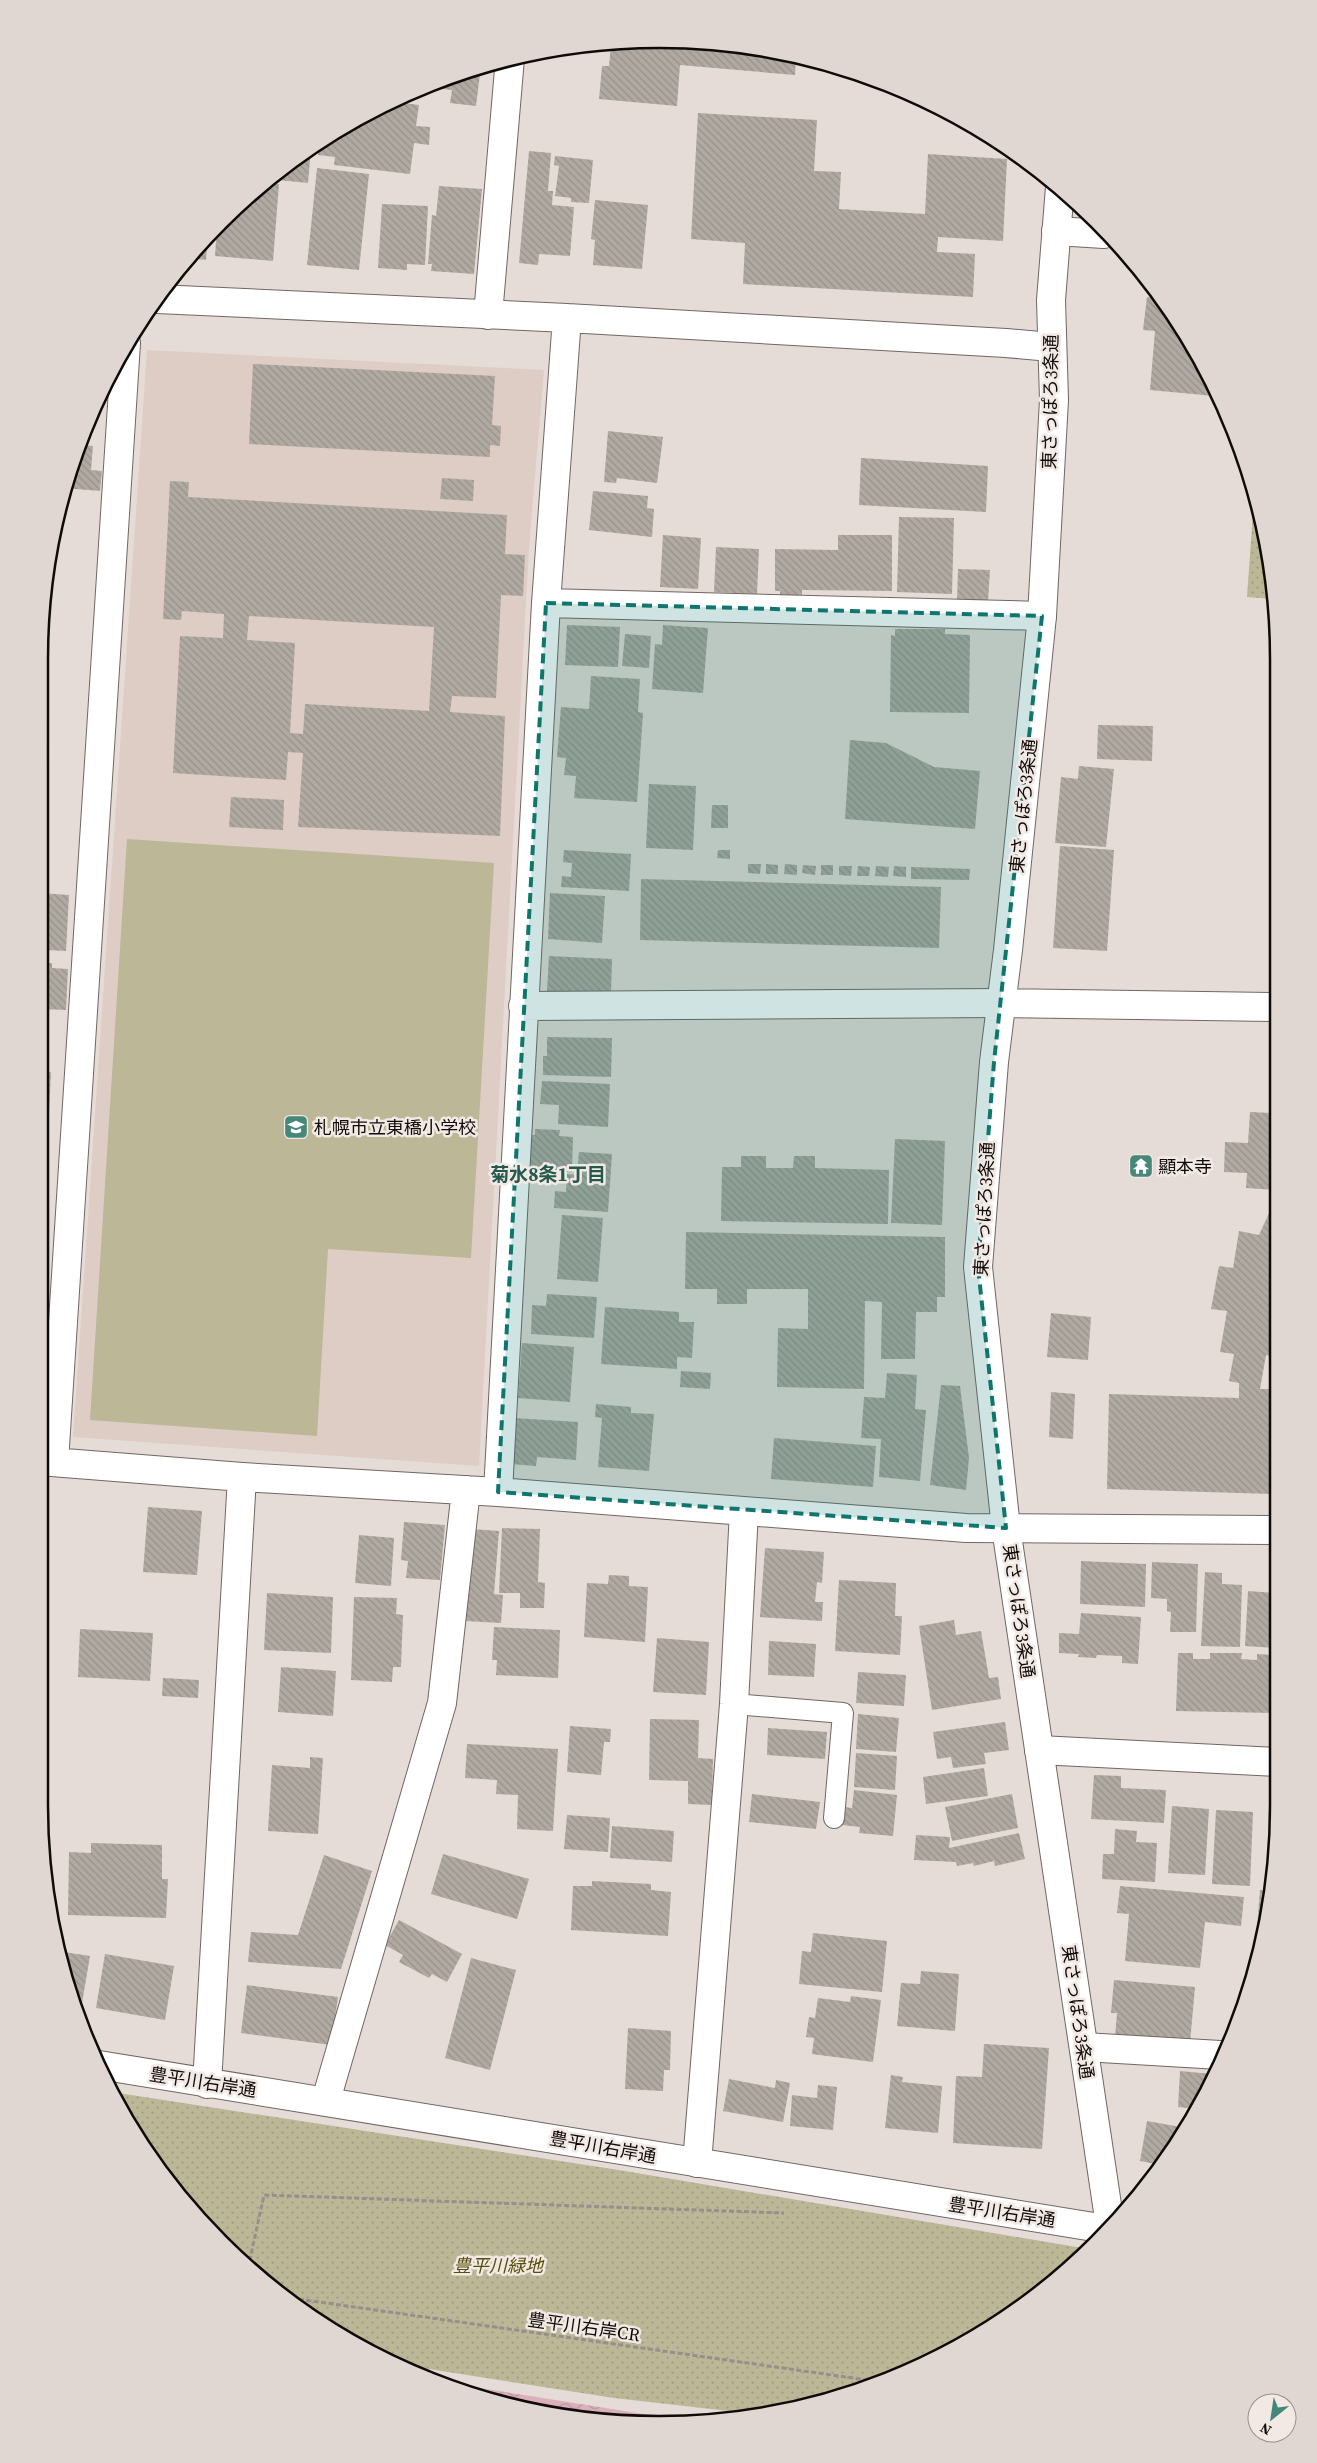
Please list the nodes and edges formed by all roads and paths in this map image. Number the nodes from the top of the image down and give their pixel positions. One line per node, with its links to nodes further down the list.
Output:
1 (509, 66): 6 (street)
2 (1059, 197): 3 (street, 東さっぽろ3条通)
3 (1056, 231): 4 (street); 8 (street, 東さっぽろ3条通)
4 (1098, 234)
5 (165, 299): 6 (street)
6 (488, 315): 7 (street)
7 (567, 318): 8 (street); 10 (street)
8 (1051, 347): 11 (street, 東さっぽろ3条通)
9 (125, 361): 15 (street)
10 (546, 604): 11 (street); 13 (street)
11 (1042, 616): 12 (street, 東さっぽろ3条通)
12 (1001, 1003): 13 (street); 14 (street); 21 (street, 東さっぽろ3条通)
13 (523, 1006): 19 (street)
14 (1270, 1007)
15 (48, 1434)
16 (48, 1462): 17 (street)
17 (242, 1477): 18 (street); 30 (street)
18 (466, 1490): 19 (street); 31 (street)
19 (498, 1492): 20 (street)
20 (744, 1511): 21 (street); 23 (street)
21 (1006, 1528): 22 (street); 24 (street, 東さっぽろ3条通)
22 (1270, 1530)
23 (734, 1704): 26 (lane); 32 (street)
24 (1039, 1750): 25 (street); 27 (street, 東さっぽろ3条通)
25 (1270, 1762)
26 (834, 1818)
27 (1084, 2047): 28 (street); 34 (street, 東さっぽろ3条通)
28 (1215, 2055)
29 (107, 2066): 30 (street, 豊平川右岸通)
30 (207, 2084): 31 (street, 豊平川右岸通)
31 (326, 2100): 32 (street, 豊平川右岸通)
32 (697, 2163): 35 (street, 豊平川右岸通)
33 (791, 2213): 36 (path)
34 (1109, 2217)
35 (1099, 2228)
36 (250, 2259)
37 (301, 2299): 38 (path, 豊平川右岸CR)
38 (864, 2380)

